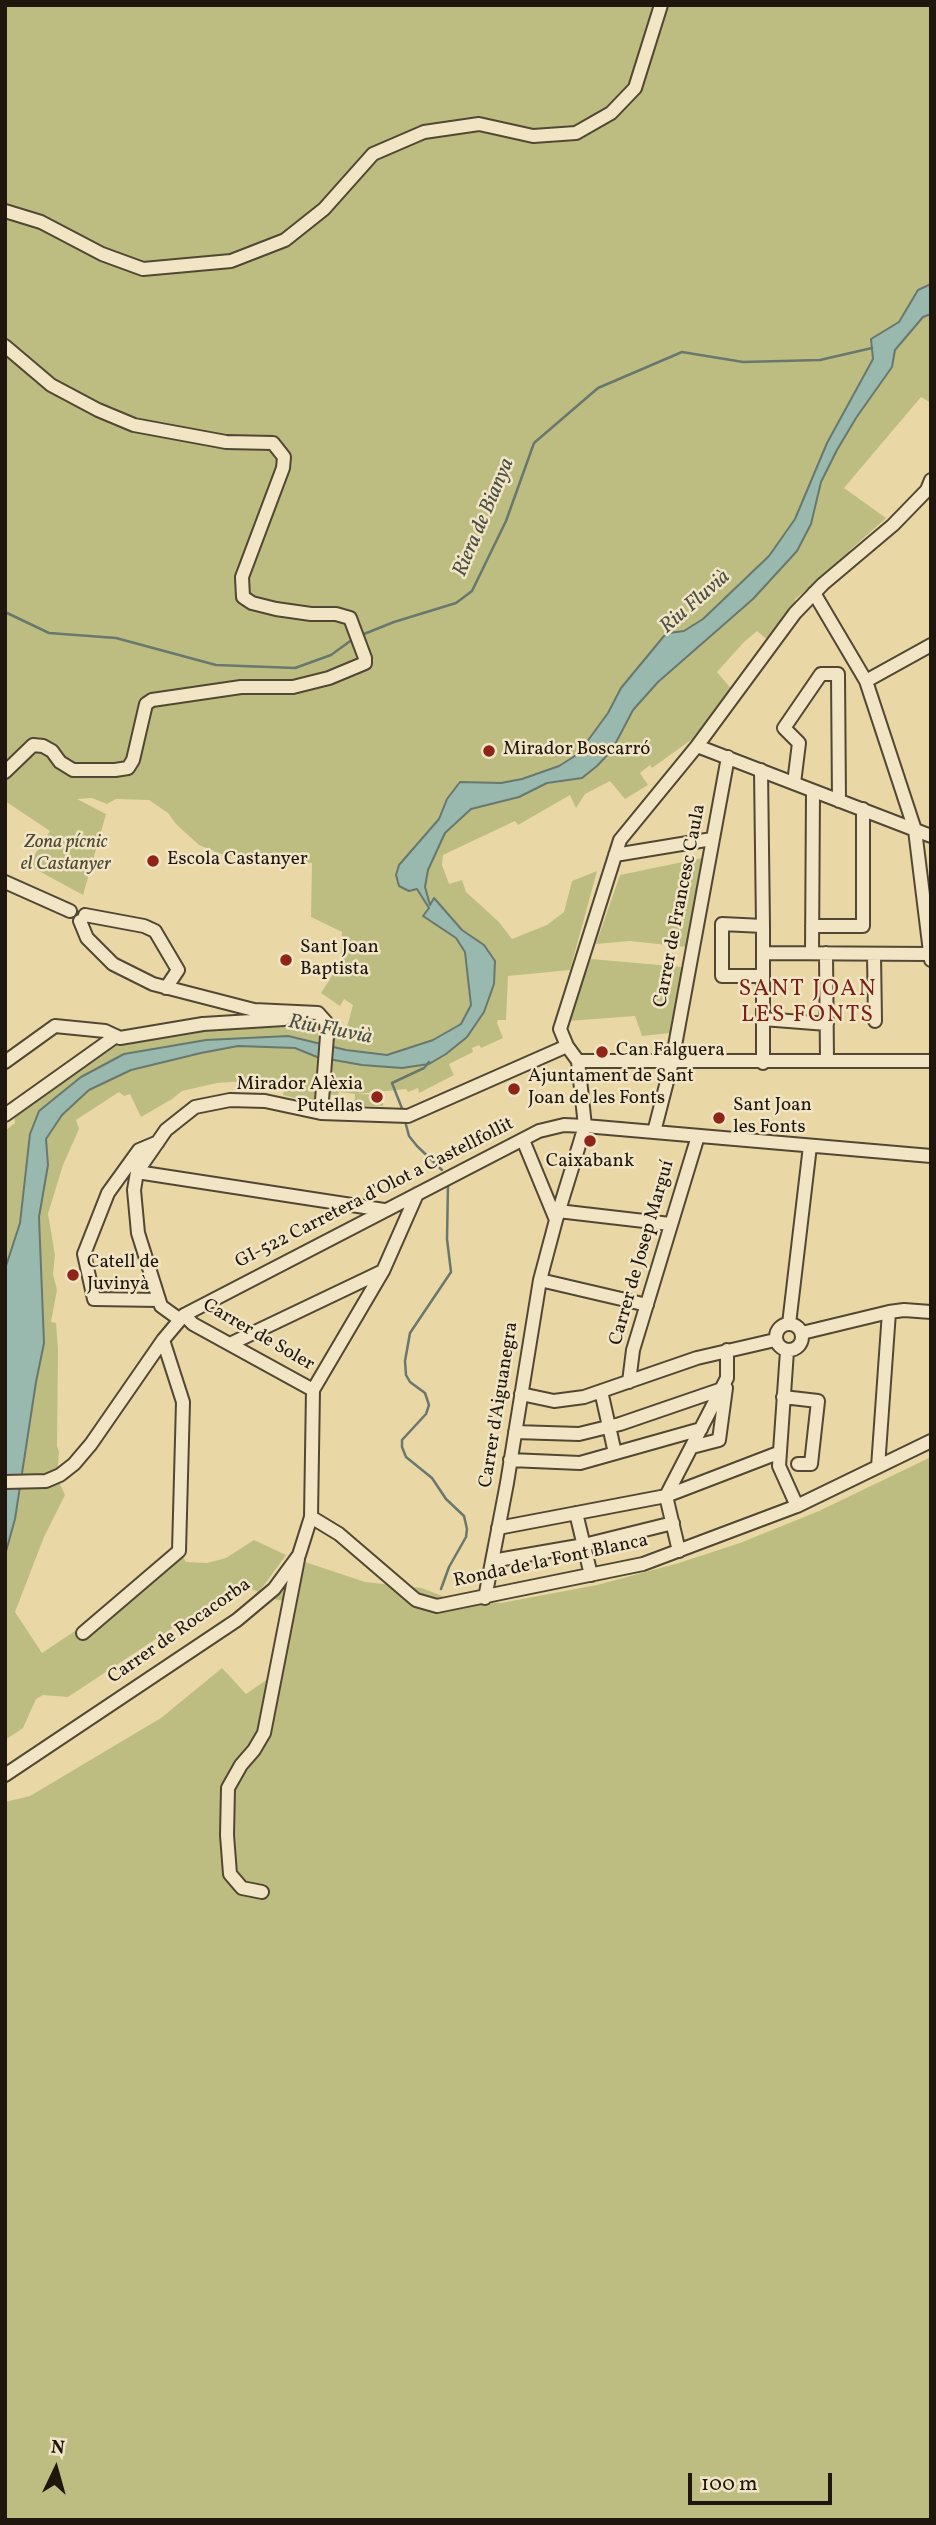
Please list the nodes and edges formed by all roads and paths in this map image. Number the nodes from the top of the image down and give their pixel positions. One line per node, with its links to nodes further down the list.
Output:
1 (661, 5): 2 (street)
2 (5, 211)
3 (5, 346): 13 (street)
4 (931, 480): 5 (street)
5 (814, 593): 7 (street); 10 (street)
6 (931, 645): 9 (street)
7 (858, 666): 8 (street); 9 (street)
8 (838, 674): 14 (street); 16 (street)
9 (866, 681): 18 (street)
10 (696, 746): 11 (street); 21 (street)
11 (729, 757): 12 (street); 20 (street, Carrer de Francesc Caula)
12 (761, 770): 14 (street); 24 (street)
13 (5, 772)
14 (793, 783): 15 (street)
15 (813, 792): 16 (street); 25 (street)
16 (839, 801): 17 (street)
17 (863, 809): 18 (street); 25 (street)
18 (915, 830): 19 (street); 30 (street)
19 (931, 836)
20 (712, 839): 21 (street); 44 (street, Carrer de Francesc Caula)
21 (615, 855): 39 (street)
22 (5, 882): 23 (street)
23 (83, 918): 33 (street); 33 (street)
24 (763, 926): 26 (street); 32 (street)
25 (812, 926): 27 (street)
26 (762, 953): 27 (street); 32 (street)
27 (812, 953): 28 (street)
28 (826, 953): 29 (street); 37 (street)
29 (874, 954): 30 (street); 36 (street)
30 (930, 954): 31 (street)
31 (931, 960)
32 (763, 976): 35 (street)
33 (166, 988): 34 (street)
34 (304, 1013): 38 (street); 46 (street)
35 (763, 1019): 37 (street); 45 (street)
36 (875, 1021)
37 (827, 1024): 40 (street)
38 (116, 1037): 43 (street); 47 (street)
39 (567, 1046): 41 (street); 46 (street)
40 (827, 1060): 42 (street); 45 (street)
41 (578, 1061): 44 (street); 48 (street)
42 (931, 1061)
43 (5, 1062)
44 (672, 1062): 45 (street); 49 (street, Carrer de Francesc Caula)
45 (763, 1063)
46 (321, 1109): 52 (street)
47 (5, 1115)
48 (585, 1126): 49 (street, GI-522 Carretera d'Olot a Castellfollit); 51 (street, GI-522 Carretera d'Olot a Castellfollit); 58 (street, Carrer d'Aiguanegra)
49 (654, 1132): 50 (street, GI-522 Carretera d'Olot a Castellfollit)
50 (698, 1136): 53 (street, GI-522 Carretera d'Olot a Castellfollit); 59 (street, Carrer de Josep Marguí)
51 (523, 1140): 56 (street, GI-522 Carretera d'Olot a Castellfollit); 58 (street)
52 (158, 1142): 55 (street); 62 (street)
53 (810, 1146): 54 (street, GI-522 Carretera d'Olot a Castellfollit); 67 (street)
54 (931, 1156)
55 (136, 1172): 57 (street); 62 (street)
56 (417, 1194): 57 (street, GI-522 Carretera d'Olot a Castellfollit); 60 (street)
57 (384, 1210): 66 (street, GI-522 Carretera d'Olot a Castellfollit)
58 (557, 1215): 59 (street); 61 (street, Carrer d'Aiguanegra)
59 (670, 1224): 63 (street, Carrer de Josep Marguí)
60 (383, 1271): 71 (street); 76 (street)
61 (540, 1280): 63 (street); 78 (street, Carrer d'Aiguanegra)
62 (159, 1300): 66 (street, Carrer de Soler)
63 (648, 1305): 74 (street, Carrer de Josep Marguí)
64 (889, 1312): 65 (street); 68 (street); 90 (street)
65 (931, 1312)
66 (181, 1317): 69 (street, GI-522 Carretera d'Olot a Castellfollit); 71 (street, Carrer de Soler)
67 (789, 1324): 68 (street); 70 (street)
68 (802, 1332): 73 (street)
69 (163, 1340): 92 (street, GI-522 Carretera d'Olot a Castellfollit); 106 (street)
70 (775, 1340): 72 (street); 73 (street)
71 (230, 1344): 76 (street, Carrer de Soler)
72 (727, 1350): 74 (street); 75 (street)
73 (787, 1351): 79 (street)
74 (629, 1382): 77 (street)
75 (724, 1383): 80 (street); 81 (street); 84 (street)
76 (313, 1390): 97 (street, Carrer de Rocacorba)
77 (601, 1391): 78 (street); 80 (street)
78 (521, 1394): 82 (street, Carrer d'Aiguanegra)
79 (783, 1396): 86 (street); 89 (street)
80 (610, 1427): 82 (street); 85 (street)
81 (701, 1429): 84 (street); 85 (street)
82 (515, 1432): 87 (street, Carrer d'Aiguanegra)
83 (931, 1441): 90 (street, Ronda de la Font Blanca)
84 (692, 1447): 88 (street)
85 (615, 1453): 87 (street)
86 (779, 1456): 89 (street); 91 (street); 93 (street)
87 (510, 1460): 99 (street, Carrer d'Aiguanegra)
88 (684, 1464): 93 (street); 94 (street)
89 (798, 1464): 91 (street)
90 (878, 1467): 95 (street, Ronda de la Font Blanca)
91 (784, 1476): 95 (street)
92 (5, 1482)
93 (692, 1486): 94 (street)
94 (666, 1496): 96 (street); 98 (street)
95 (797, 1506): 101 (street, Ronda de la Font Blanca)
96 (576, 1513): 99 (street); 100 (street)
97 (311, 1517): 102 (street, Carrer de Rocacorba); 105 (street, Ronda de la Font Blanca)
98 (673, 1523): 100 (street); 101 (street)
99 (498, 1528): 103 (street, Carrer d'Aiguanegra)
100 (584, 1545): 103 (street); 104 (street)
101 (679, 1551): 104 (street, Ronda de la Font Blanca)
102 (299, 1555): 107 (street, Carrer de Rocacorba); 108 (street)
103 (492, 1561): 105 (street, Carrer d'Aiguanegra)
104 (591, 1575): 105 (street, Ronda de la Font Blanca)
105 (485, 1598)
106 (83, 1633)
107 (5, 1775)
108 (262, 1892)

